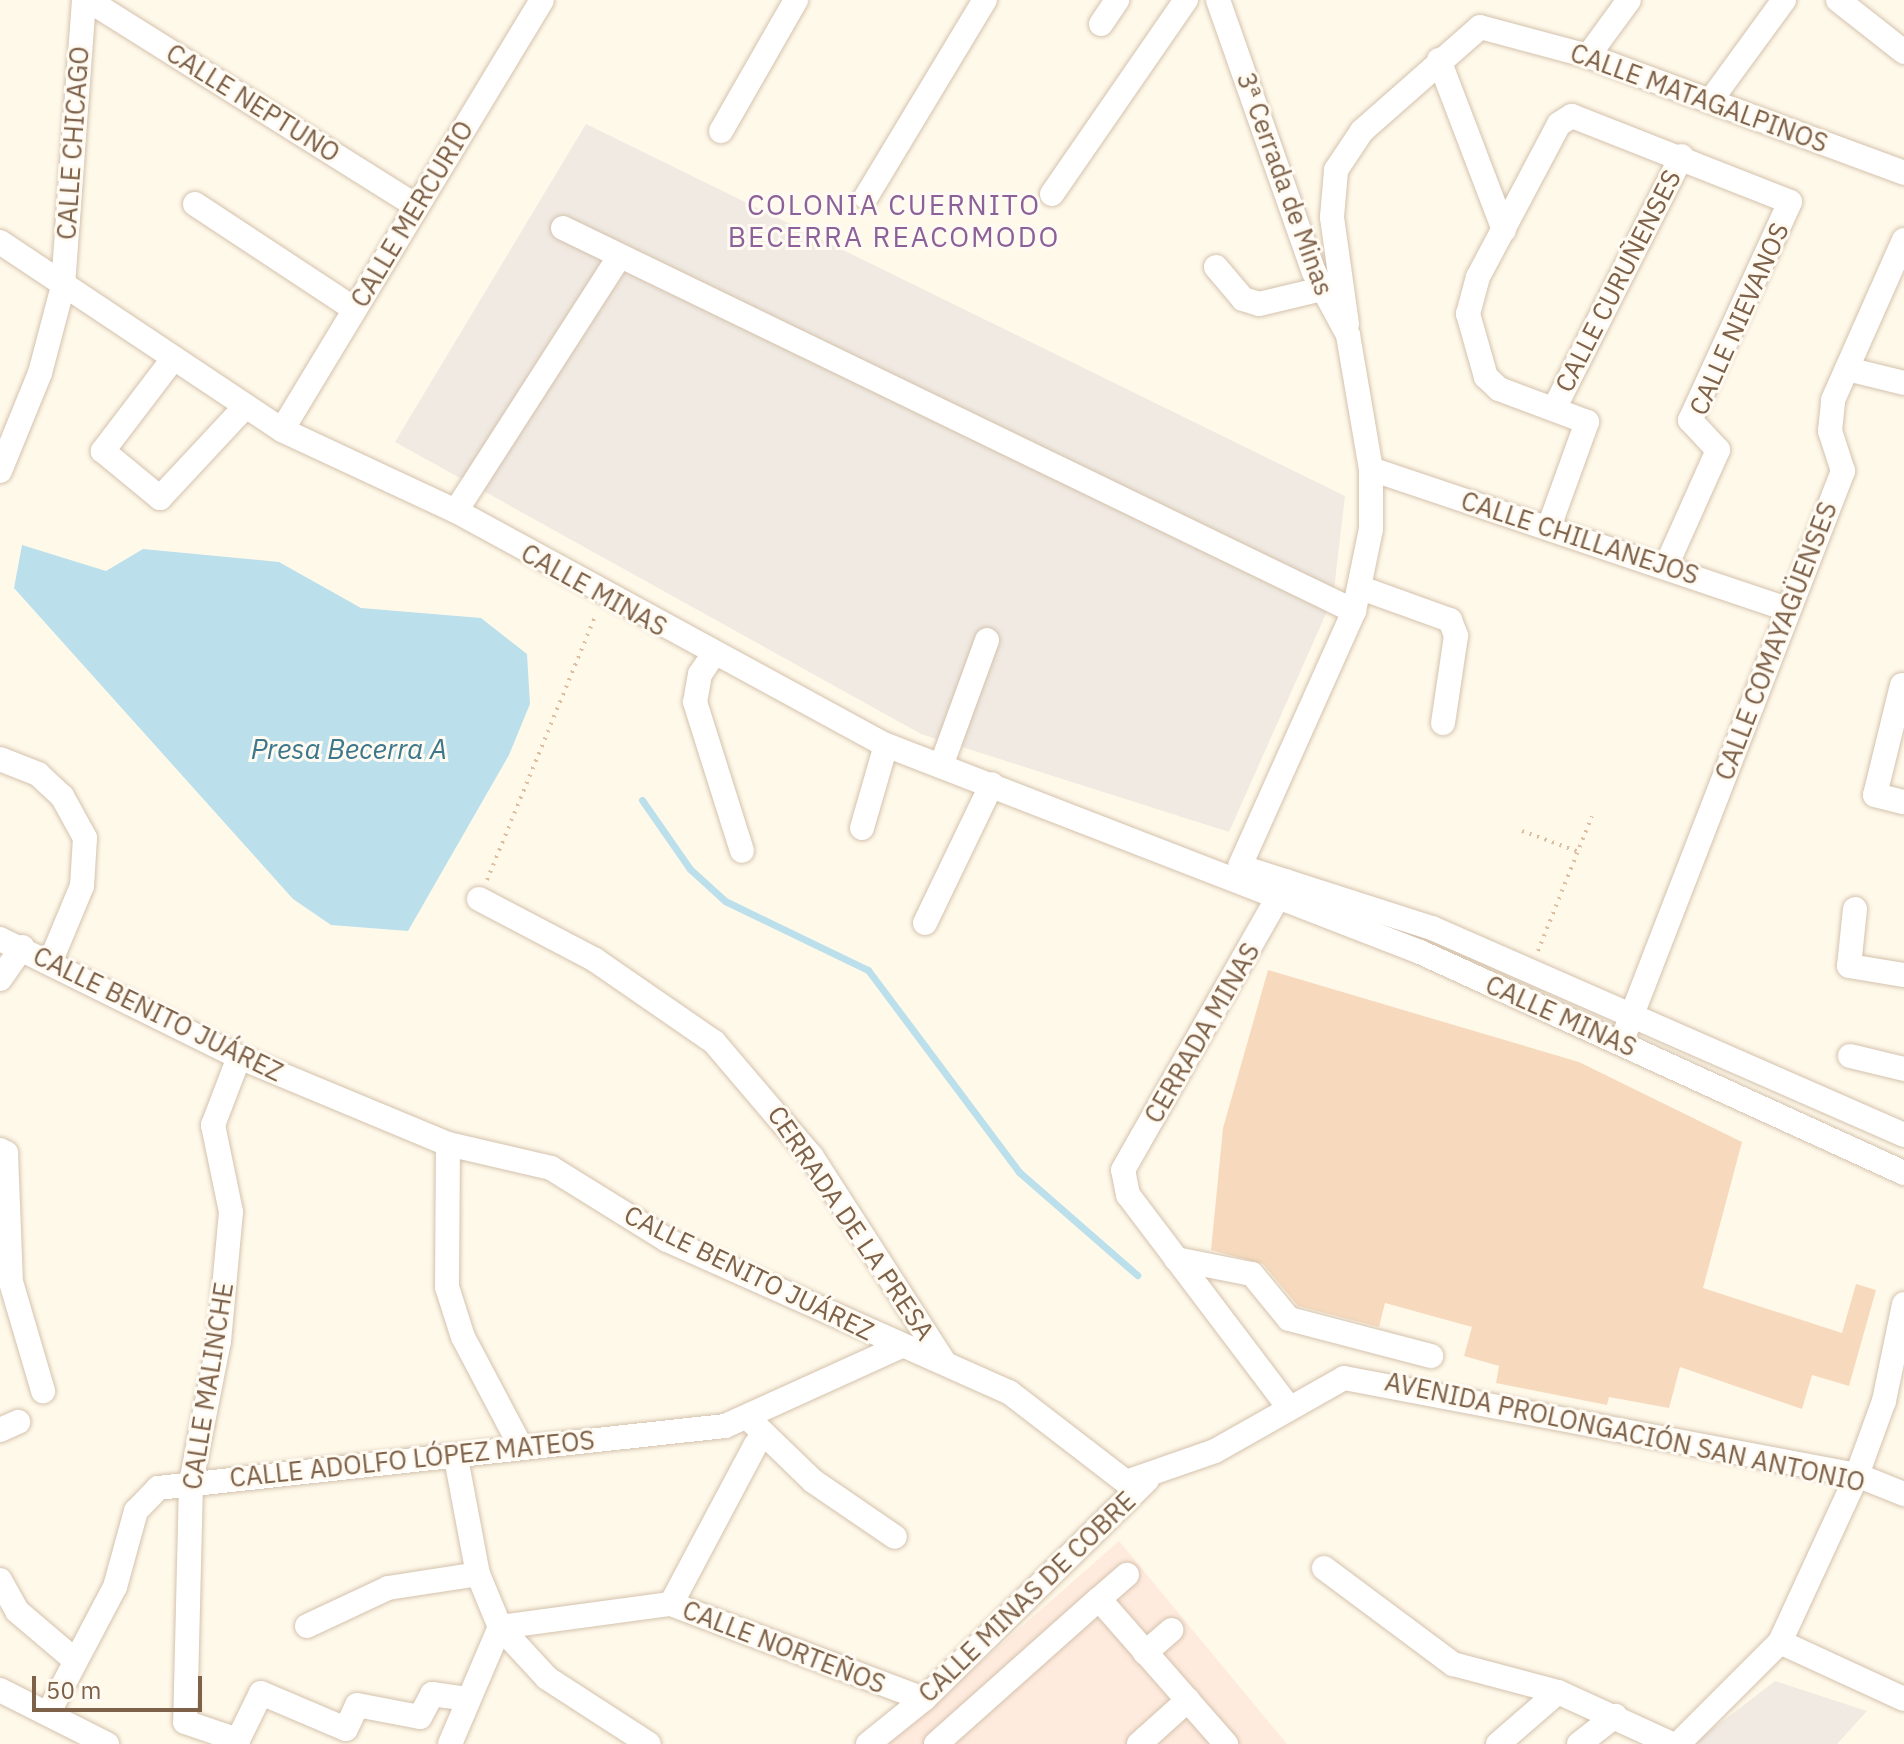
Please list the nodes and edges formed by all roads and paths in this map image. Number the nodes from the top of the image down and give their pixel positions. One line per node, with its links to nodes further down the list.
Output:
1 (86, 0): 22 (street, CALLE NEPTUNO); 29 (street, CALLE CHICAGO)
2 (542, 0): 22 (street, CALLE MERCURIO)
3 (796, 0): 16 (street)
4 (985, 0): 20 (street)
5 (1117, 0): 11 (street)
6 (1186, 0): 19 (street)
7 (1218, 0): 30 (street, 3ª Cerrada de Minas)
8 (1629, 0): 13 (street)
9 (1784, 0): 15 (street)
10 (1838, 0): 12 (street)
11 (1101, 24)
12 (1904, 52)
13 (1588, 56): 14 (street, CALLE MATAGALPINOS); 15 (street, CALLE MATAGALPINOS)
14 (1439, 60): 24 (street); 32 (street)
15 (1711, 100): 18 (street, CALLE MATAGALPINOS)
16 (721, 131)
17 (1682, 156): 24 (street, CALLE CURUÑENSES); 37 (street, CALLE CURUÑENSES); 43 (street, CALLE NIEVANOS)
18 (1904, 173)
19 (1052, 194)
20 (866, 197)
21 (195, 204): 31 (street)
22 (417, 206): 31 (street, CALLE MERCURIO)
23 (563, 228): 27 (street)
24 (1504, 230): 37 (street, CALLE CURUÑENSES)
25 (1904, 240): 34 (street, CALLE COMAYAGÜENSES)
26 (1, 247): 29 (street, CALLE MINAS)
27 (618, 259): 41 (street); 47 (street)
28 (1216, 267): 30 (street)
29 (63, 286): 33 (street, CALLE MINAS); 40 (street, CALLE CHICAGO)
30 (1322, 289): 32 (street, 3ª Cerrada de Minas)
31 (354, 309): 38 (street, CALLE MERCURIO)
32 (1348, 335): 39 (street, 3ª Cerrada de Minas)
33 (173, 359): 36 (street, CALLE MINAS); 36 (street)
34 (1847, 369): 35 (street); 46 (street, CALLE COMAYAGÜENSES)
35 (1904, 383)
36 (245, 407): 38 (street, CALLE MINAS)
37 (1555, 407): 42 (street, CALLE CURUÑENSES)
38 (282, 430): 41 (street, CALLE MINAS)
39 (1371, 469): 42 (street, CALLE CHILLANEJOS); 44 (street, 3ª Cerrada de Minas)
40 (0, 471)
41 (456, 511): 45 (street, CALLE MINAS)
42 (1549, 527): 43 (street, CALLE CHILLANEJOS)
43 (1666, 566): 46 (street, CALLE CHILLANEJOS)
44 (1361, 588): 47 (street, 3ª Cerrada de Minas); 51 (street)
45 (603, 597): 49 (street, CALLE MINAS); 65 (path)
46 (1788, 609): 73 (street, CALLE COMAYAGÜENSES)
47 (1354, 611): 63 (street, 3ª Cerrada de Minas)
48 (987, 640): 54 (street)
49 (713, 655): 52 (street, CALLE MINAS); 60 (street)
50 (1902, 685): 56 (street)
51 (1443, 723)
52 (886, 745): 54 (street, CALLE MINAS); 58 (street)
53 (0, 759): 69 (street)
54 (941, 766): 55 (street, CALLE MINAS)
55 (992, 784): 62 (street, CALLE MINAS); 67 (street)
56 (1904, 802)
57 (1592, 816): 61 (path)
58 (862, 828)
59 (1522, 831): 61 (path)
60 (742, 851)
61 (1579, 852): 70 (path)
62 (1215, 866): 63 (street, CALLE MINAS); 64 (street, CALLE MINAS)
63 (1240, 866): 64 (street, CALLE MINAS)
64 (1284, 887): 70 (street, CALLE MINAS); 74 (street, CALLE MINAS); 82 (street, CERRADA MINAS)
65 (479, 899): 86 (street, CERRADA DE LA PRESA)
66 (1855, 909): 71 (street)
67 (925, 923)
68 (11, 943): 69 (street, CALLE BENITO JUÁREZ); 72 (street)
69 (51, 960): 76 (street, CALLE BENITO JUÁREZ)
70 (1529, 973): 73 (street, CALLE MINAS)
71 (1904, 975)
72 (0, 979)
73 (1631, 1018): 74 (street, CALLE COMAYAGÜENSES); 78 (street, CALLE MINAS)
74 (1621, 1043): 81 (street, CALLE MINAS)
75 (1850, 1056): 77 (street)
76 (239, 1057): 79 (street, CALLE BENITO JUÁREZ); 96 (street, CALLE MALINCHE)
77 (1904, 1069)
78 (1904, 1135)
79 (448, 1144): 84 (street, CALLE BENITO JUÁREZ); 92 (street)
80 (0, 1150): 87 (street)
81 (1904, 1173)
82 (1176, 1259): 85 (street); 89 (street)
83 (1904, 1304): 88 (street)
84 (901, 1346): 86 (street, CALLE BENITO JUÁREZ); 90 (street, CALLE ADOLFO LÓPEZ MATEOS)
85 (1431, 1356)
86 (944, 1362): 95 (street, CALLE BENITO JUÁREZ)
87 (43, 1391)
88 (1894, 1404): 94 (street)
89 (1287, 1405): 94 (street, AVENIDA PROLONGACIÓN SAN ANTONIO); 95 (street)
90 (749, 1419): 92 (street, CALLE ADOLFO LÓPEZ MATEOS); 98 (street)
91 (756, 1444): 104 (street)
92 (520, 1445): 93 (street, CALLE ADOLFO LÓPEZ MATEOS)
93 (456, 1458): 96 (street, CALLE ADOLFO LÓPEZ MATEOS); 100 (street)
94 (1857, 1475): 97 (street, AVENIDA PROLONGACIÓN SAN ANTONIO); 108 (street)
95 (1147, 1480): 114 (street, CALLE MINAS DE COBRE)
96 (191, 1483): 110 (street, CALLE ADOLFO LÓPEZ MATEOS); 113 (street, CALLE MALINCHE)
97 (1904, 1494)
98 (895, 1537)
99 (1324, 1568): 112 (street)
100 (478, 1574): 105 (street); 106 (street)
101 (1127, 1575): 103 (street)
102 (0, 1580): 110 (street)
103 (1099, 1599): 109 (street); 123 (street)
104 (671, 1604): 106 (street, CALLE NORTEÑOS); 114 (street, CALLE NORTEÑOS)
105 (307, 1626)
106 (500, 1627): 113 (street); 121 (street)
107 (1171, 1630): 109 (street)
108 (1780, 1642): 115 (street); 128 (street)
109 (1145, 1653): 116 (street)
110 (76, 1661): 117 (street, CALLE ADOLFO LÓPEZ MATEOS)
111 (0, 1690): 117 (street)
112 (1558, 1692): 118 (street); 126 (street)
113 (469, 1699): 120 (street)
114 (924, 1699): 122 (street, CALLE MINAS DE COBRE)
115 (1904, 1699)
116 (1188, 1700): 124 (street); 125 (street)
117 (49, 1712): 119 (street)
118 (1615, 1716): 127 (street); 128 (street)
119 (107, 1744)
120 (450, 1744)
121 (649, 1744)
122 (868, 1744)
123 (936, 1744)
124 (1139, 1744)
125 (1226, 1744)
126 (1498, 1744)
127 (1579, 1744)
128 (1675, 1744)

